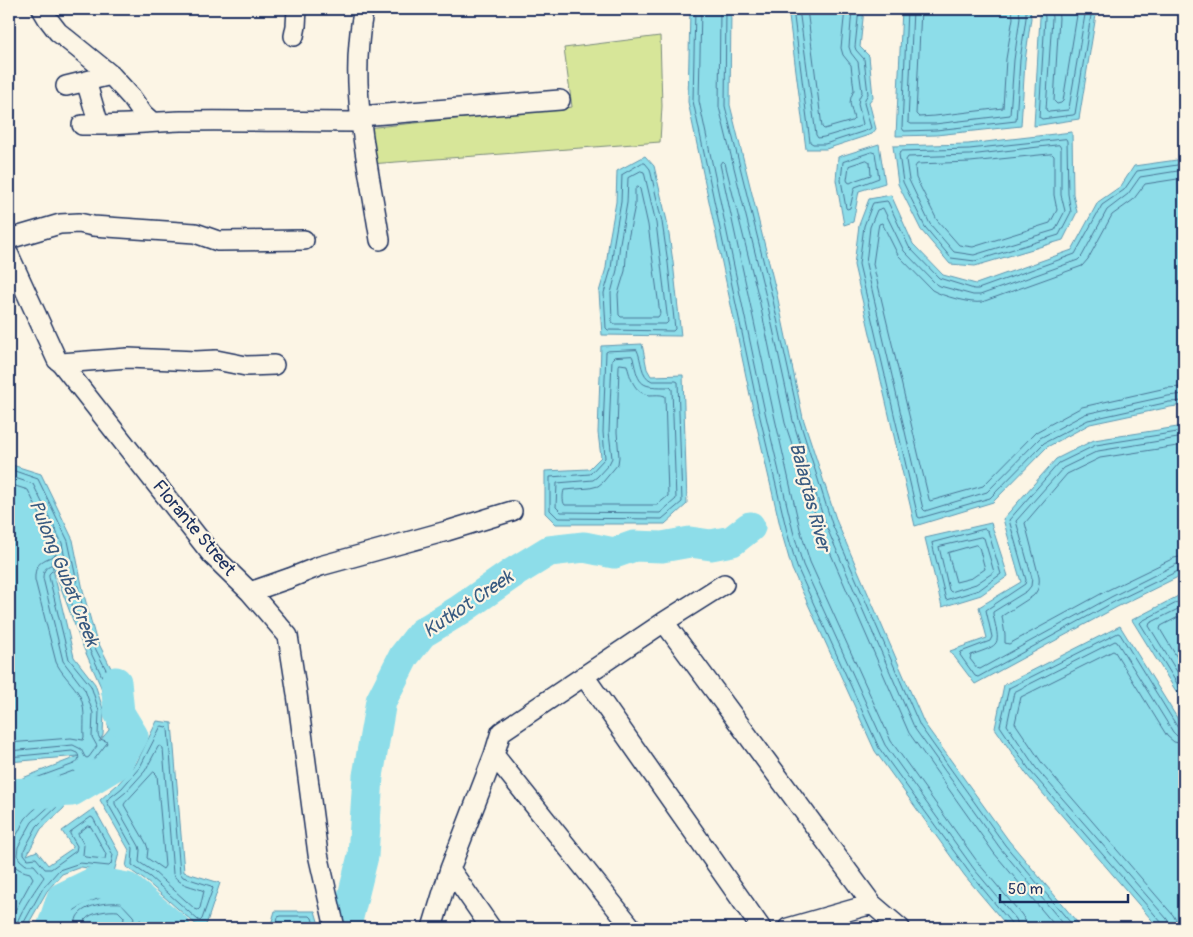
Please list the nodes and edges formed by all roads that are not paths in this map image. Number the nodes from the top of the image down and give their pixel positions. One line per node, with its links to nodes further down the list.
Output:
1 (42, 9): 5 (street)
2 (297, 9): 4 (street)
3 (364, 9): 9 (street)
4 (294, 36)
5 (111, 75): 6 (street); 10 (street)
6 (86, 81): 7 (street); 10 (street)
7 (66, 86)
8 (560, 100): 9 (street)
9 (361, 119): 10 (street); 13 (street)
10 (152, 122)
11 (9, 239): 12 (street)
12 (304, 240)
13 (380, 240)
14 (9, 255): 15 (street, Florante Street)
15 (61, 363): 16 (street); 19 (street, Florante Street)
16 (274, 365)
17 (512, 511): 19 (street)
18 (724, 584): 20 (street)
19 (250, 592): 25 (street, Florante Street)
20 (664, 622): 21 (street); 24 (street)
21 (584, 676): 22 (street); 29 (street)
22 (494, 755): 23 (street); 28 (street)
23 (450, 870): 26 (street); 27 (street)
24 (872, 904): 30 (street); 31 (street)
25 (335, 928)
26 (432, 928)
27 (491, 928)
28 (632, 928)
29 (761, 928)
30 (788, 928)
31 (900, 928)

